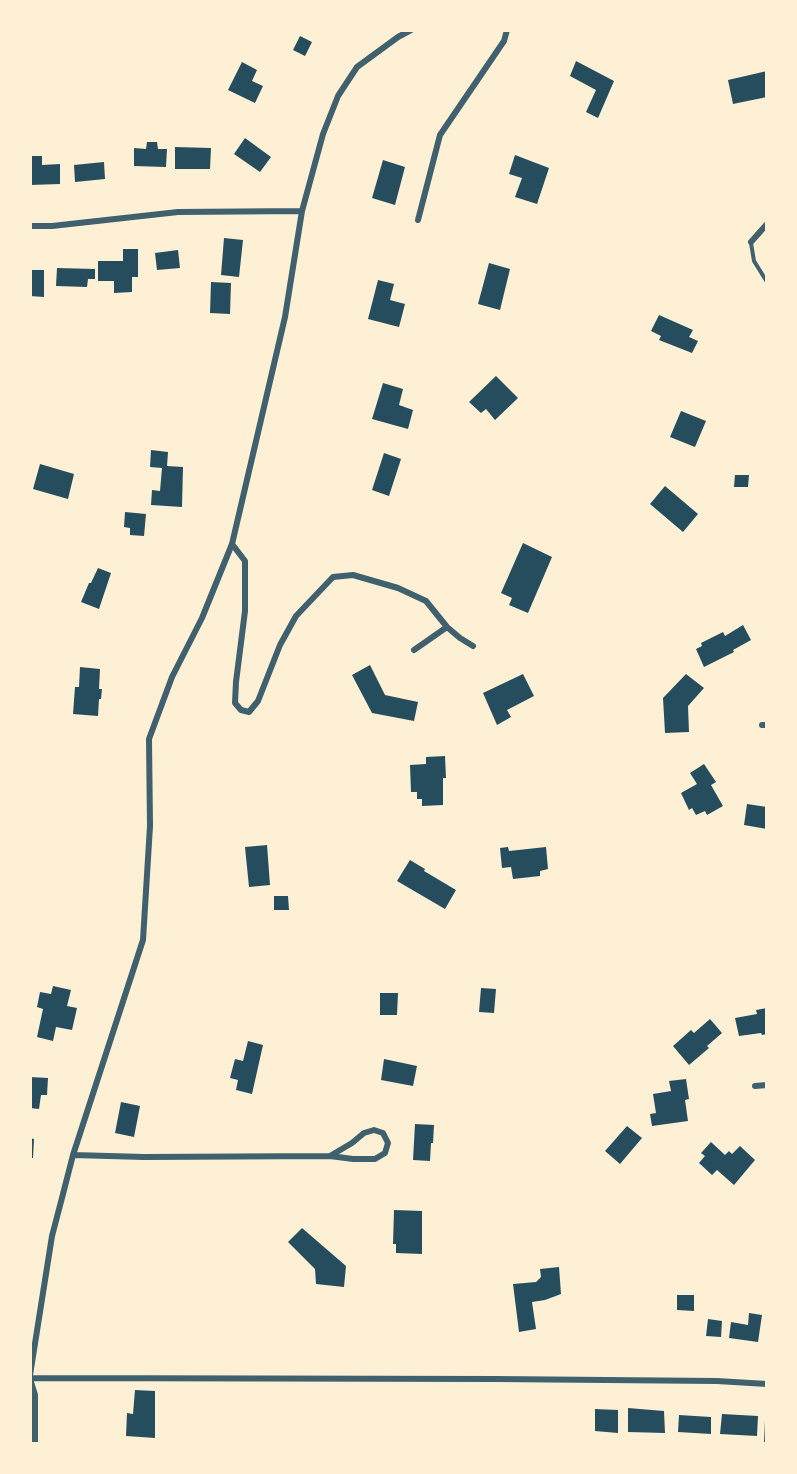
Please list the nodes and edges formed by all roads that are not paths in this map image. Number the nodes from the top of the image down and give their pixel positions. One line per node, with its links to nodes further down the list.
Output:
1 (411, 30): 3 (street)
2 (507, 30): 4 (street)
3 (302, 211): 6 (street); 9 (street)
4 (418, 220)
5 (767, 224): 7 (street)
6 (30, 226)
7 (751, 242): 8 (lane)
8 (767, 282)
9 (232, 544): 10 (street); 15 (street)
10 (447, 627): 11 (street); 12 (street)
11 (473, 646)
12 (414, 650)
13 (767, 1085): 14 (street)
14 (754, 1086)
15 (73, 1155): 16 (street); 17 (street)
16 (330, 1156): 16 (street)
17 (30, 1377): 18 (street); 19 (street)
18 (767, 1384)
19 (35, 1444)

